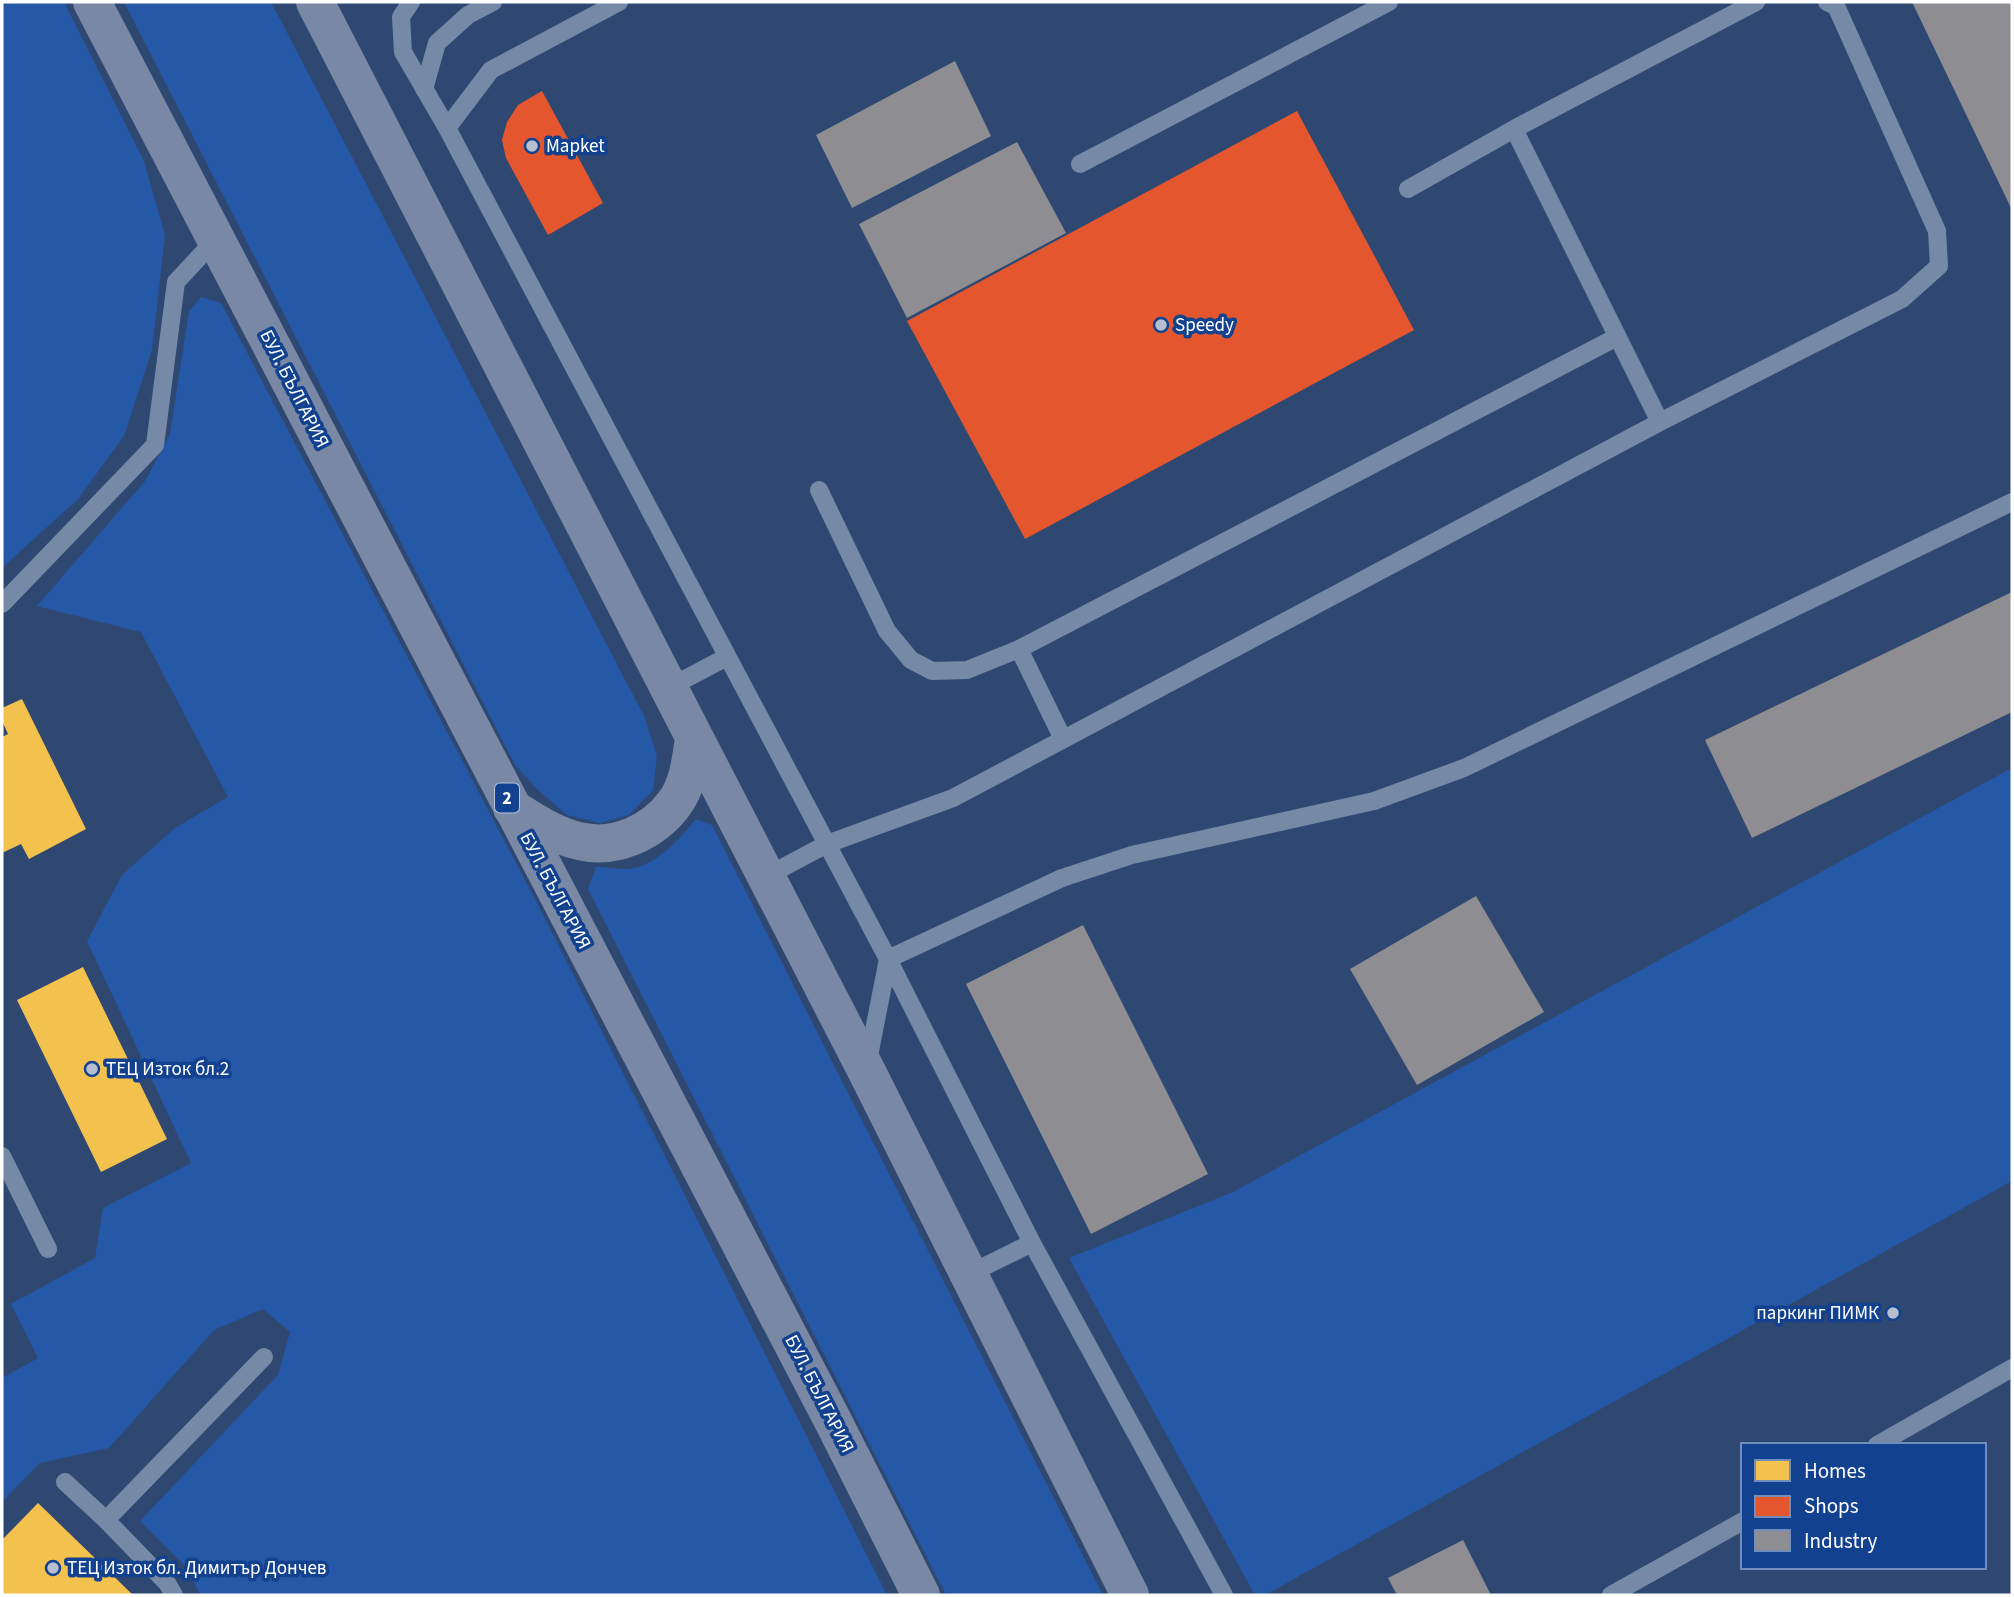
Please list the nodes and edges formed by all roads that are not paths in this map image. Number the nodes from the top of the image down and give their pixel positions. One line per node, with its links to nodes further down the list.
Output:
1 (92, 2): 14 (highway, БУЛ. БЪЛГАРИЯ / 2)
2 (315, 2): 22 (highway)
3 (411, 2): 9 (lane)
4 (493, 2): 9 (lane)
5 (619, 2): 10 (lane)
6 (1389, 2): 12 (lane)
7 (1756, 2): 11 (lane)
8 (1827, 2): 16 (lane)
9 (424, 89): 10 (lane)
10 (447, 128): 21 (lane)
11 (1514, 130): 13 (lane); 15 (lane)
12 (1080, 164)
13 (1408, 188)
14 (216, 239): 19 (lane); 25 (highway, БУЛ. БЪЛГАРИЯ / 2)
15 (1617, 337): 16 (lane); 20 (lane)
16 (1660, 422): 24 (lane)
17 (818, 490): 20 (lane)
18 (2012, 502): 28 (lane)
19 (2, 604)
20 (1019, 649): 24 (lane)
21 (727, 657): 22 (lane); 26 (lane)
22 (668, 688): 23 (highway)
23 (694, 738): 25 (highway); 27 (highway)
24 (1063, 739): 26 (lane)
25 (512, 808): 41 (highway, БУЛ. БЪЛГАРИЯ / 2)
26 (827, 844): 27 (lane); 28 (lane)
27 (765, 877): 29 (highway)
28 (888, 959): 29 (lane); 31 (lane)
29 (866, 1070): 33 (highway)
30 (2, 1156): 32 (lane)
31 (1032, 1243): 33 (lane); 43 (lane)
32 (48, 1249)
33 (969, 1274): 42 (highway)
34 (264, 1357): 38 (lane)
35 (2012, 1368): 36 (lane)
36 (1881, 1443)
37 (65, 1482): 38 (lane)
38 (106, 1520): 40 (lane)
39 (1741, 1522): 44 (lane)
40 (174, 1595)
41 (921, 1595)
42 (1130, 1595)
43 (1224, 1595)
44 (1611, 1595)

